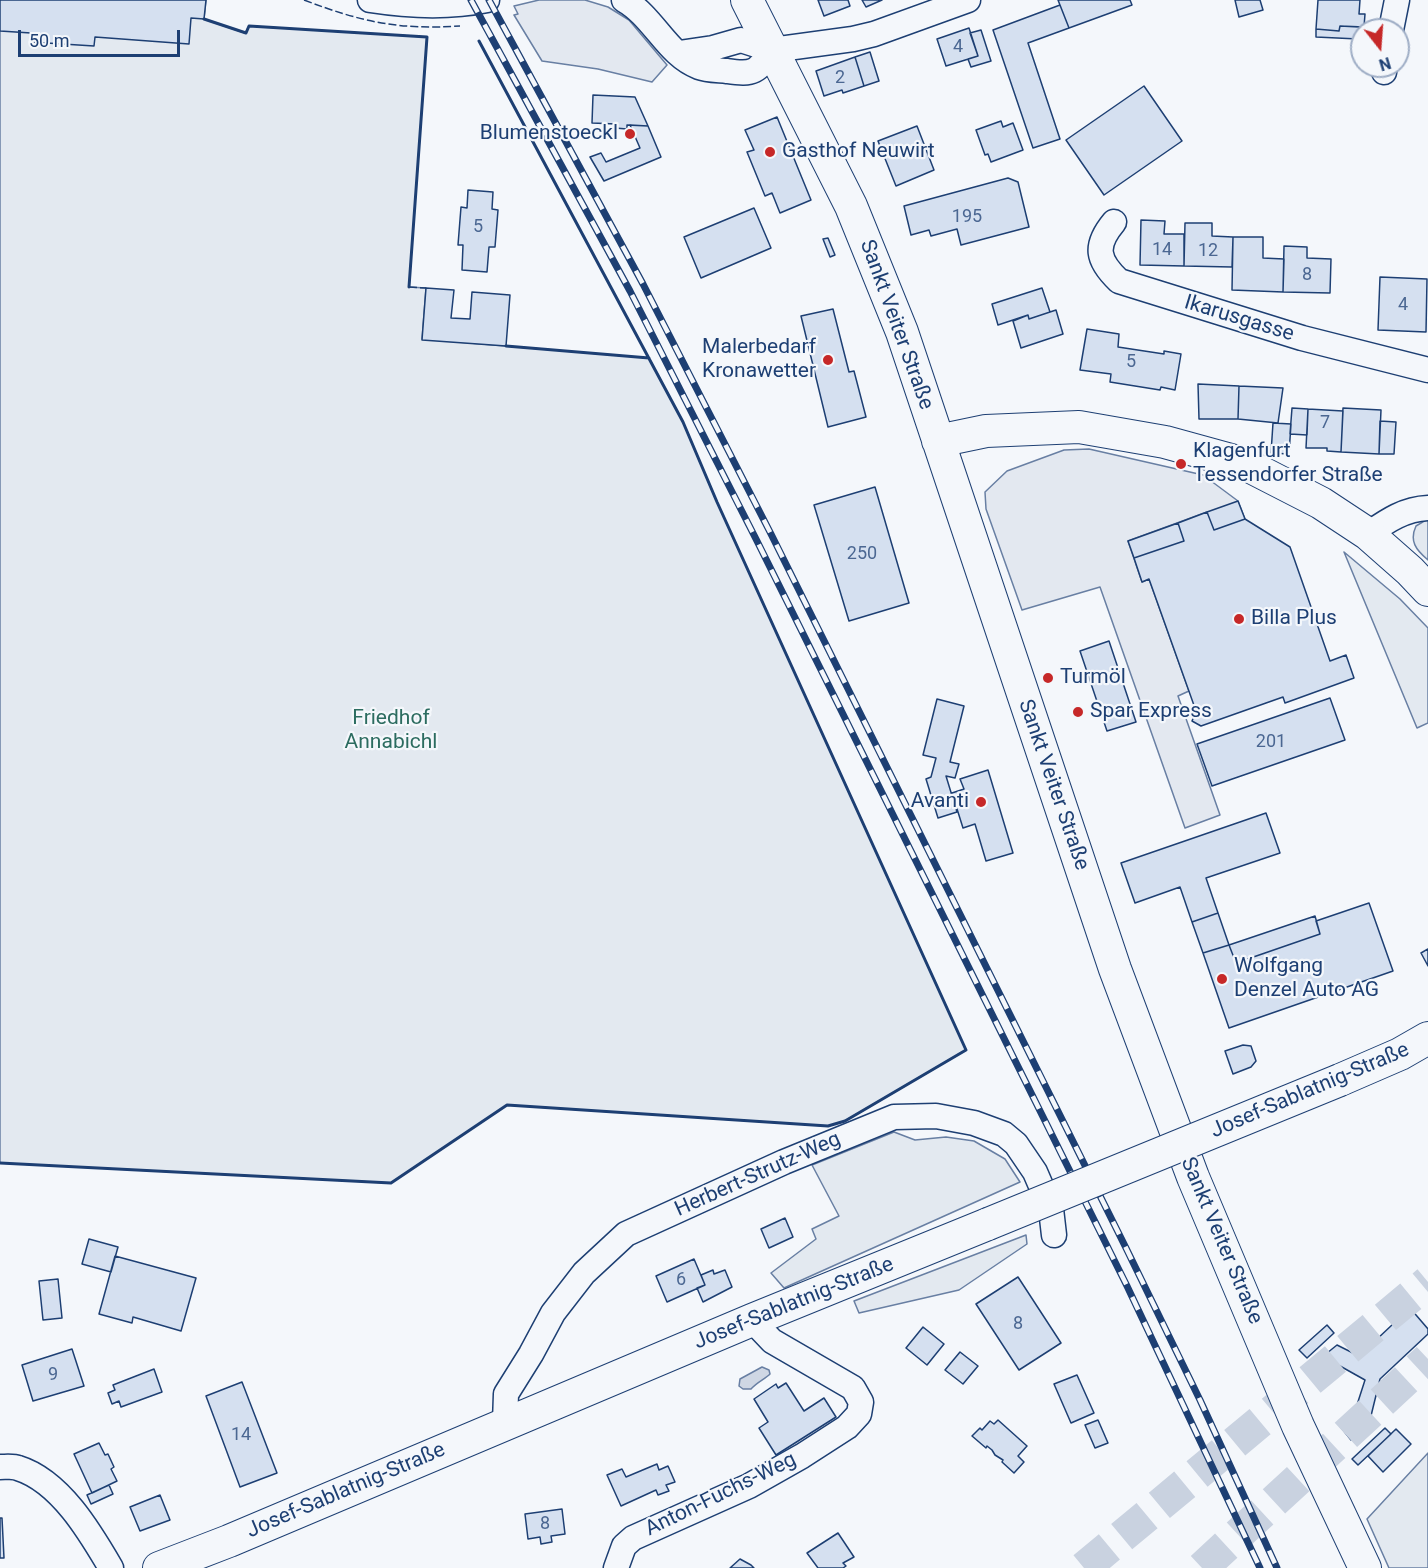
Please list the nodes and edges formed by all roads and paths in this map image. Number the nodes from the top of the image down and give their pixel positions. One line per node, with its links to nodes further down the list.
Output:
1 (370, 0): 2 (street)
2 (487, 0)
3 (624, 0): 8 (street)
4 (747, 0): 8 (main road, Sankt Veiter Straße)
5 (968, 0): 8 (street)
6 (1396, 0): 7 (street)
7 (1393, 18)
8 (772, 50): 11 (main road, Sankt Veiter Straße)
9 (1114, 222): 10 (street, Ikarusgasse)
10 (1428, 370)
11 (938, 441): 13 (main road); 23 (main road, Sankt Veiter Straße)
12 (1428, 508): 13 (street)
13 (1368, 534): 14 (main road)
14 (1428, 590)
15 (1428, 1038): 17 (main road, Josef-Sablatnig-Straße, bridge)
16 (1054, 1235): 18 (street, Herbert-Strutz-Weg)
17 (752, 1320): 18 (main road, Josef-Sablatnig-Straße); 22 (street, Anton-Fuchs-Weg)
18 (505, 1424): 20 (main road, Josef-Sablatnig-Straße)
19 (0, 1467): 21 (street)
20 (172, 1566)
21 (111, 1568)
22 (616, 1568)
23 (1365, 1568)

